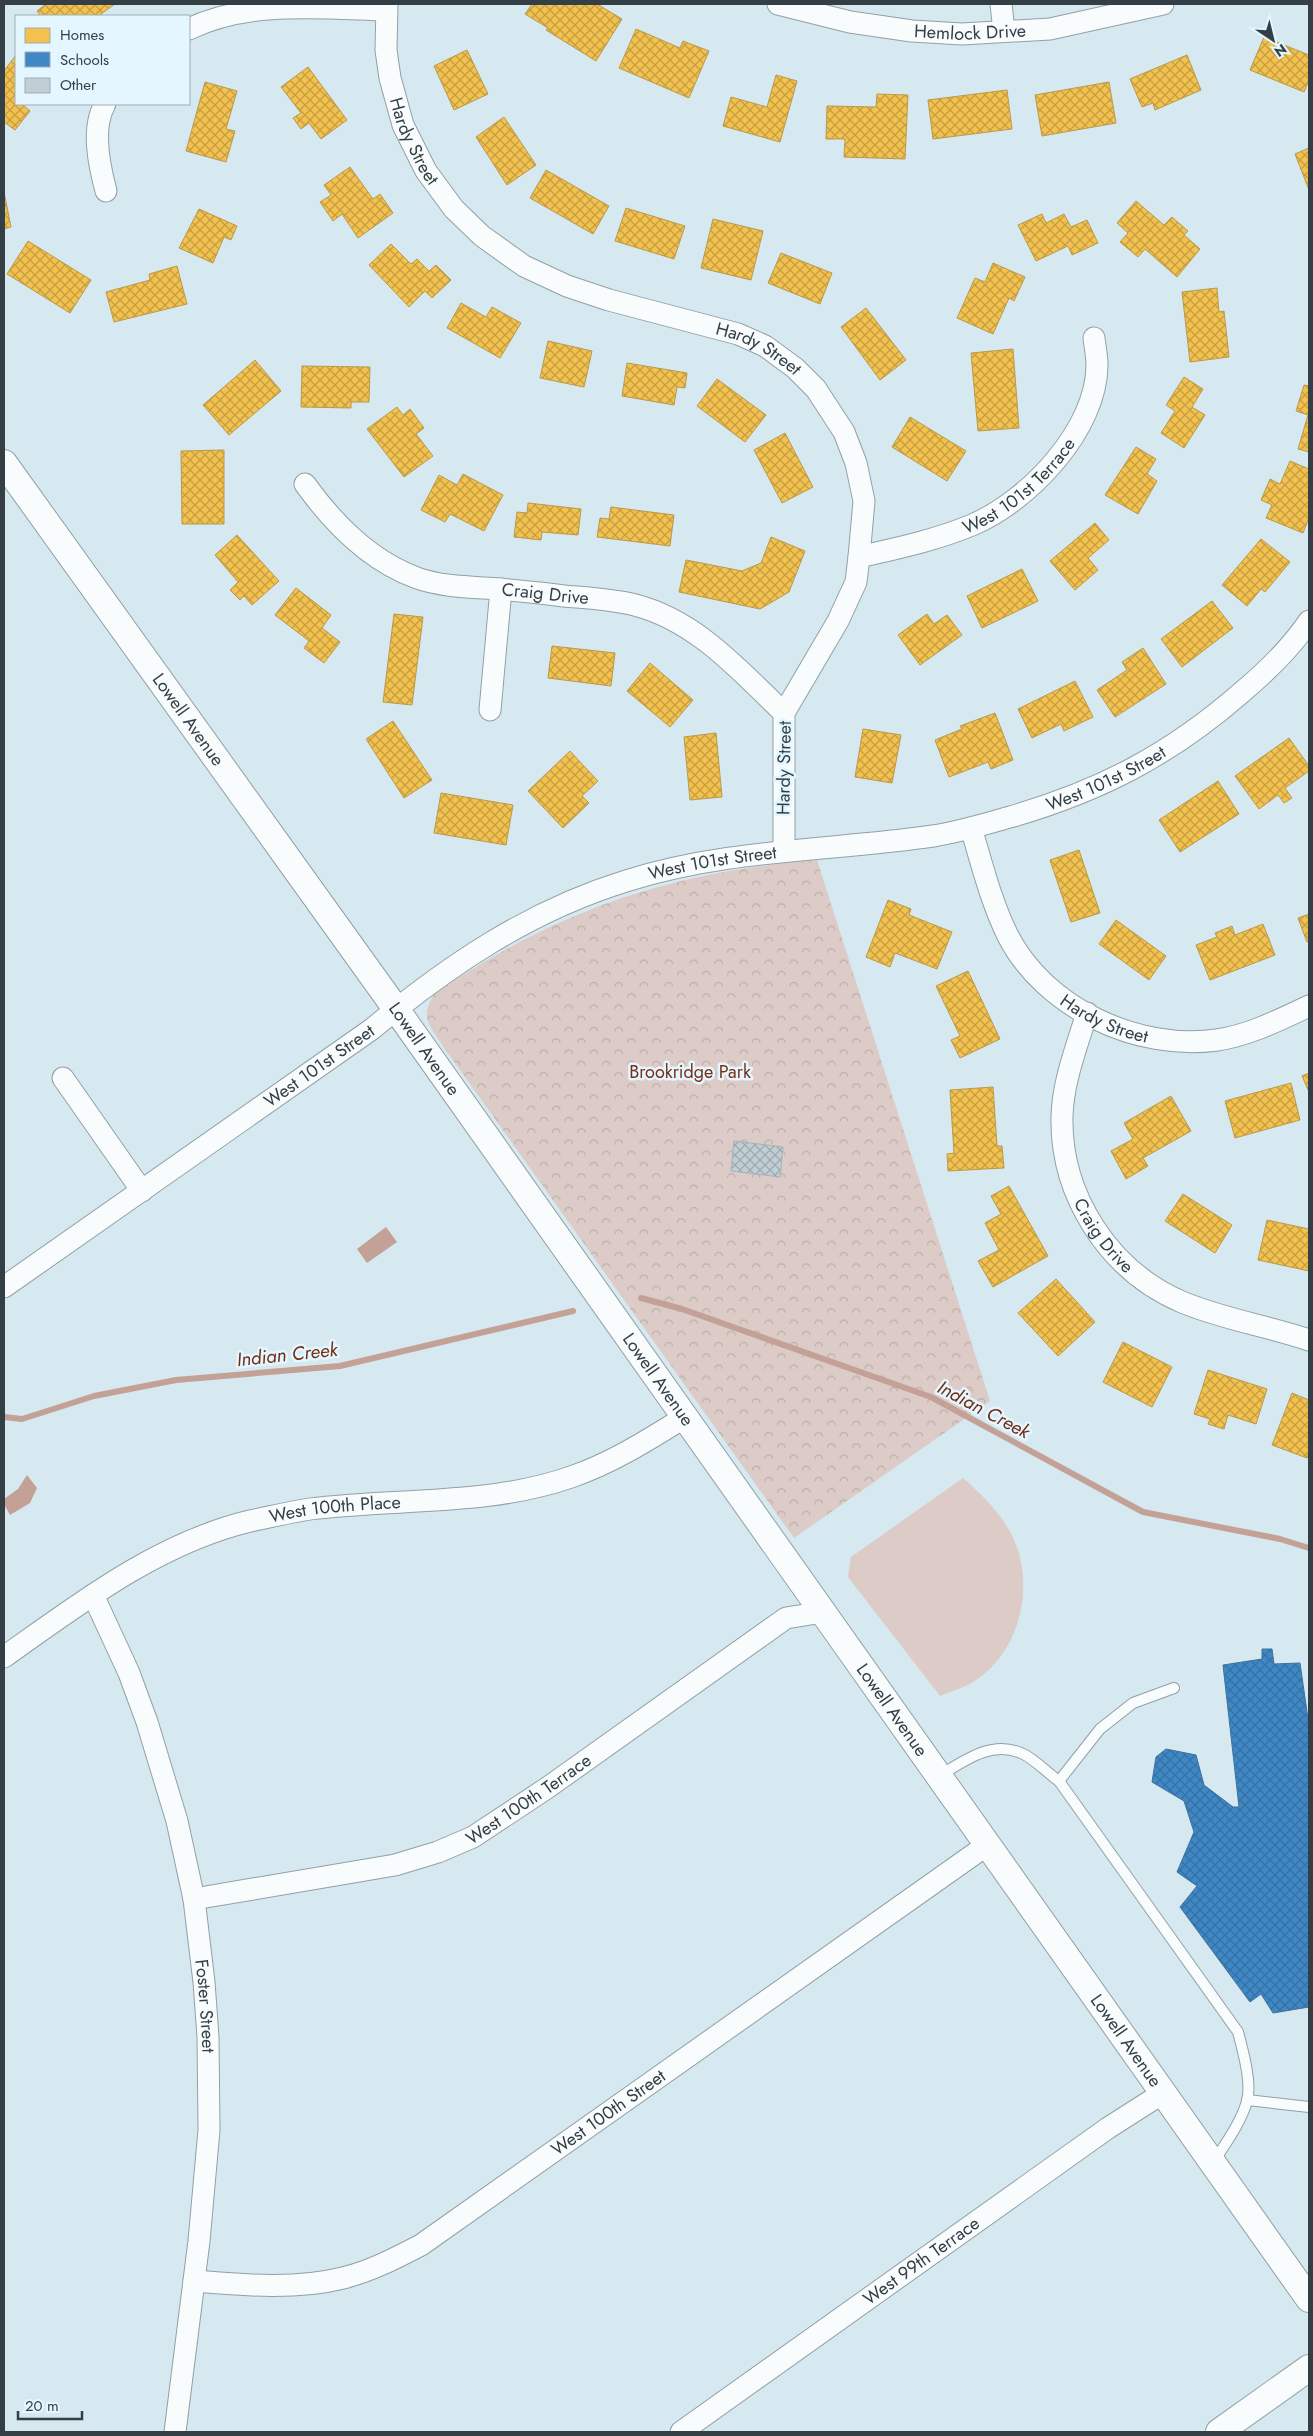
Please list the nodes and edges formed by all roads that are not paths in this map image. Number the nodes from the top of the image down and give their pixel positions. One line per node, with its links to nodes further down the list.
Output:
1 (778, 4): 6 (street, Hemlock Drive)
2 (1001, 4): 6 (street)
3 (1162, 4): 6 (street, Hemlock Drive)
4 (386, 7): 5 (street); 12 (street, Hardy Street)
5 (190, 28)
6 (1004, 31)
7 (104, 105): 8 (street)
8 (106, 191)
9 (1094, 338): 12 (street, West 101st Terrace)
10 (4, 463): 20 (street, Lowell Avenue)
11 (304, 484): 13 (street, Craig Drive)
12 (859, 556): 16 (street, Hardy Street)
13 (501, 589): 15 (street); 16 (street, Craig Drive)
14 (1309, 620): 17 (street, West 101st Street)
15 (490, 710)
16 (784, 714): 18 (street, Hardy Street)
17 (971, 828): 18 (street, West 101st Street); 21 (street, Hardy Street)
18 (784, 851): 20 (street, West 101st Street)
19 (1309, 1006): 21 (street, Hardy Street)
20 (396, 1009): 23 (street, West 101st Street); 26 (street, Lowell Avenue)
21 (1087, 1013): 25 (street, Craig Drive)
22 (63, 1078): 23 (street)
23 (142, 1191): 24 (street, West 101st Street)
24 (4, 1287)
25 (1309, 1340)
26 (685, 1418): 27 (street, West 100th Place); 28 (street, Lowell Avenue)
27 (94, 1595): 29 (street, West 100th Place); 34 (street, Foster Street)
28 (823, 1612): 31 (street, Lowell Avenue); 34 (street, West 100th Terrace)
29 (4, 1657)
30 (1174, 1688): 32 (lane)
31 (939, 1776): 32 (lane); 33 (street, Lowell Avenue)
32 (1059, 1781): 36 (lane)
33 (987, 1845): 35 (street, Lowell Avenue); 39 (street, West 100th Street)
34 (194, 1899): 39 (street, Foster Street)
35 (1163, 2094): 38 (street, Lowell Avenue); 43 (street, West 99th Terrace)
36 (1247, 2100): 37 (lane); 38 (lane)
37 (1309, 2107)
38 (1213, 2164): 40 (street, Lowell Avenue)
39 (194, 2281): 42 (street, Foster Street)
40 (1309, 2299)
41 (1309, 2368): 44 (street)
42 (175, 2432)
43 (682, 2432)
44 (1219, 2432)

